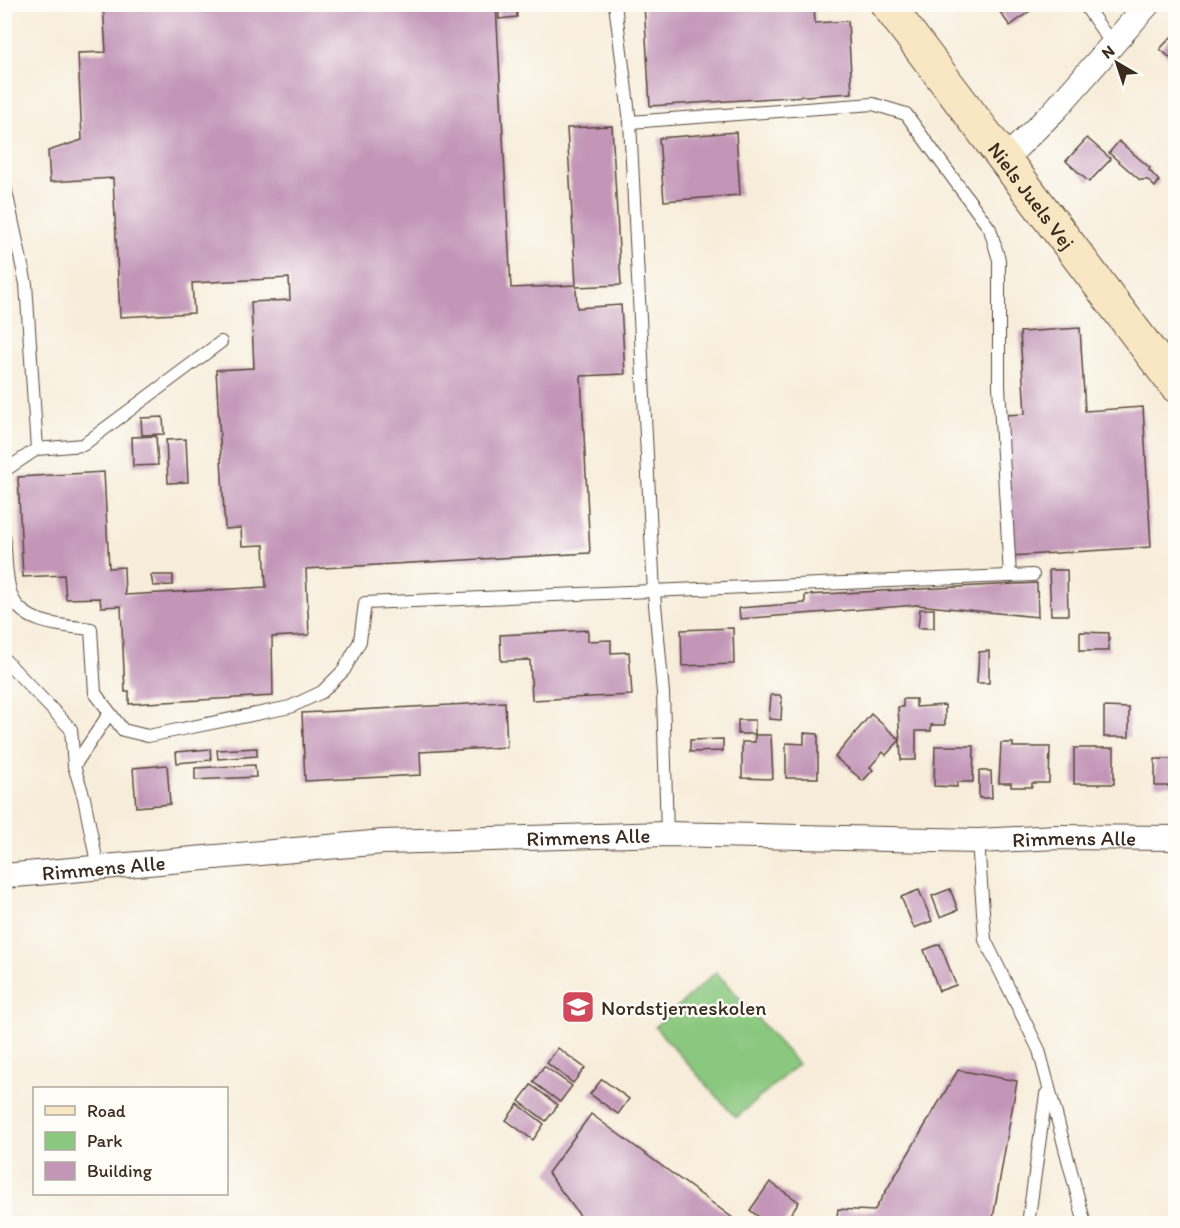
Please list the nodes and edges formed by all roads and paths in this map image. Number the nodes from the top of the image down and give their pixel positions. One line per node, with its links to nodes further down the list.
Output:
1 (615, 4): 6 (lane)
2 (886, 4): 7 (street, Niels Juels Vej)
3 (1084, 4): 5 (lane)
4 (1148, 4): 5 (street)
5 (1112, 44): 7 (street)
6 (630, 122): 15 (lane); 16 (lane)
7 (1004, 160): 10 (street, Niels Juels Vej)
8 (4, 182): 11 (lane)
9 (221, 342): 11 (lane)
10 (1176, 387)
11 (37, 449): 12 (lane)
12 (4, 471)
13 (4, 536): 18 (lane)
14 (1033, 575): 15 (lane)
15 (1010, 576): 16 (lane)
16 (654, 593): 18 (lane); 20 (lane)
17 (4, 659): 19 (lane)
18 (109, 714): 19 (lane)
19 (74, 766): 23 (lane)
20 (667, 834): 22 (street, Rimmens Alle); 23 (street, Rimmens Alle)
21 (1176, 838): 22 (street, Rimmens Alle)
22 (978, 841): 25 (lane)
23 (98, 868): 24 (street, Rimmens Alle)
24 (4, 876)
25 (1047, 1087): 26 (lane); 27 (lane)
26 (1029, 1224)
27 (1084, 1224)

